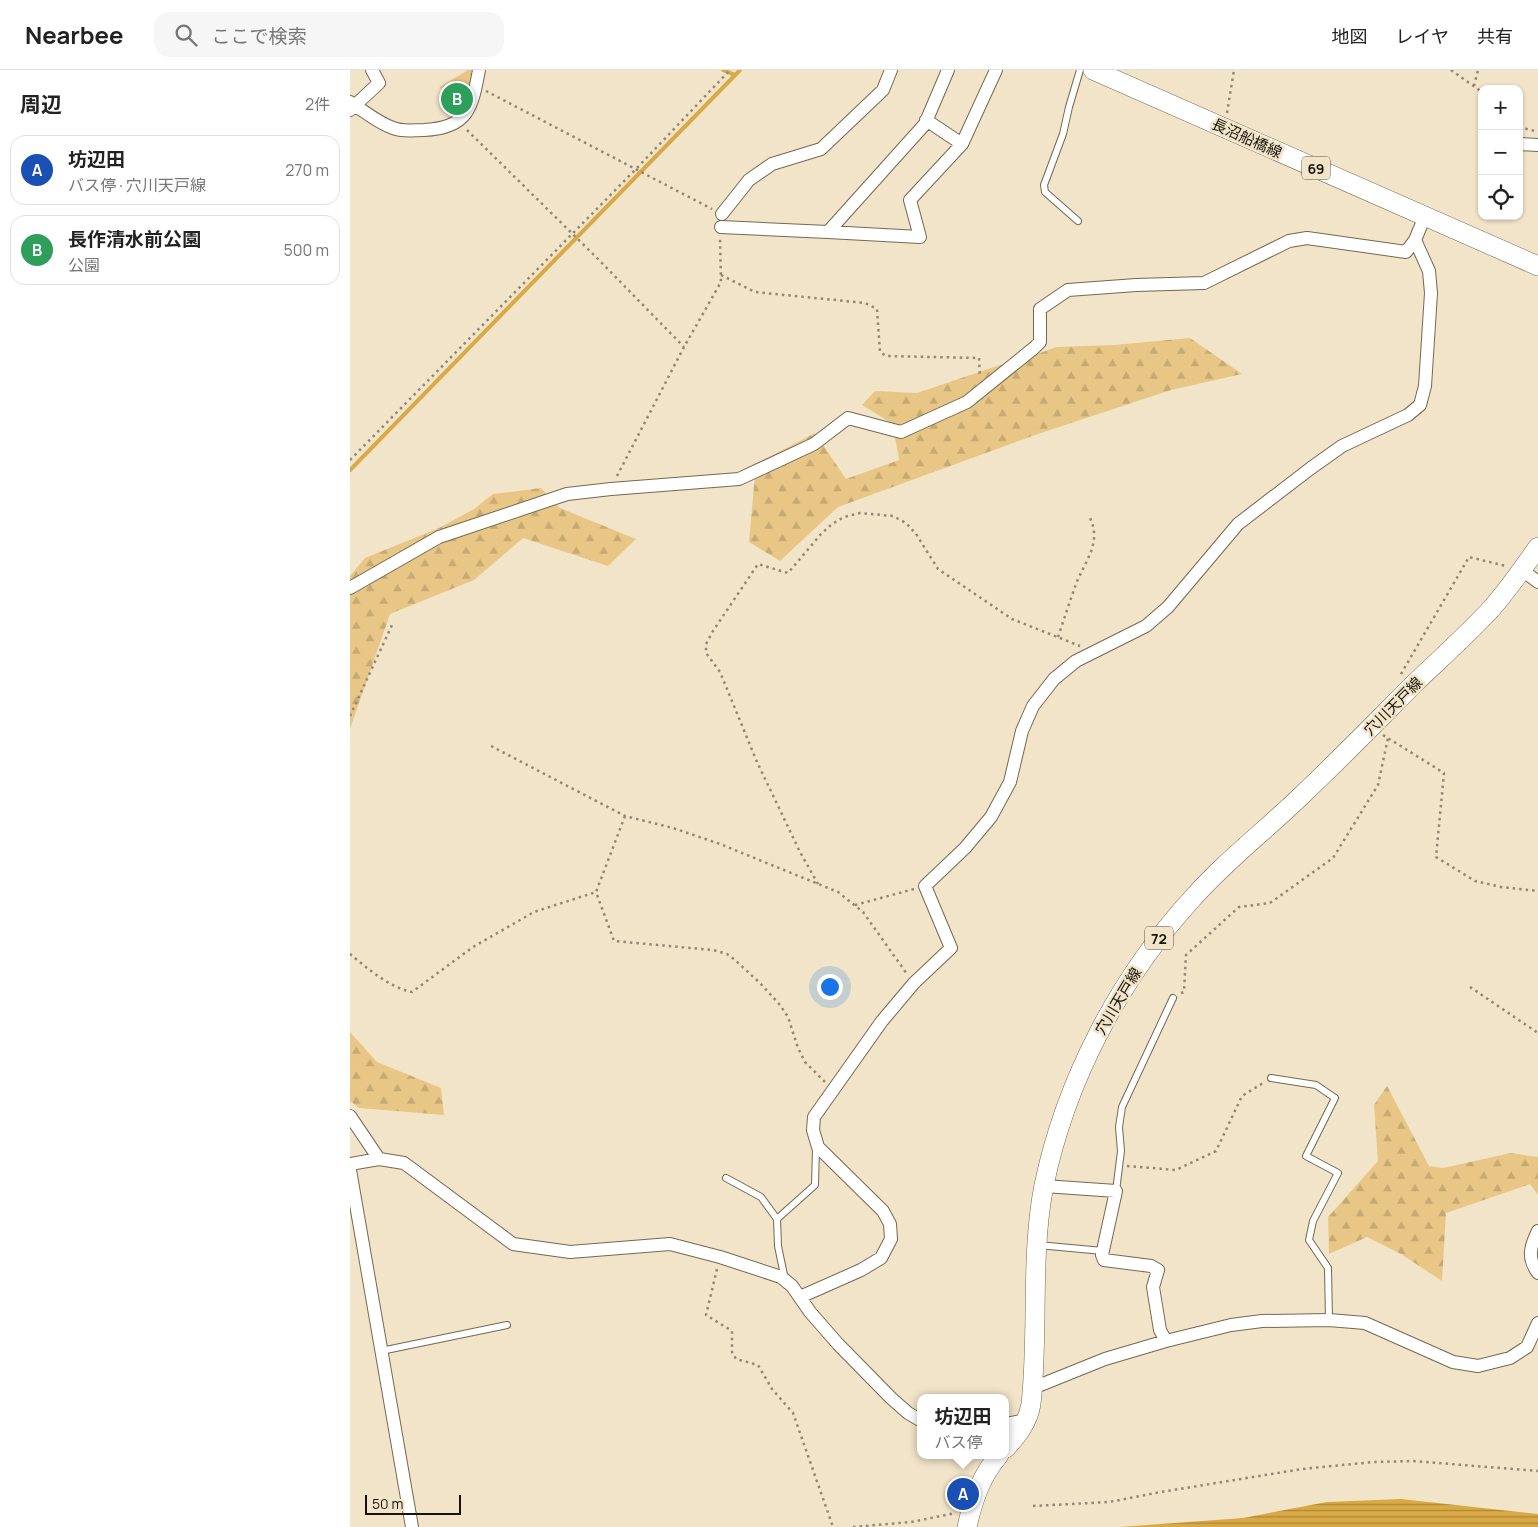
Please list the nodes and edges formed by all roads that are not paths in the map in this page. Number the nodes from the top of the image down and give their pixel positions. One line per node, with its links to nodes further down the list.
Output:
1 (372, 70): 8 (street)
2 (479, 70): 8 (street)
3 (891, 70): 15 (street)
4 (948, 70): 9 (street)
5 (996, 70): 10 (street)
6 (1080, 70): 14 (lane)
7 (1093, 70): 13 (main road, 長沼船橋線 / 69)
8 (352, 106)
9 (926, 120): 10 (street); 15 (street)
10 (962, 144): 15 (street)
11 (1523, 144): 12 (street)
12 (1538, 145)
13 (1426, 216): 16 (street); 17 (main road, 長沼船橋線 / 69)
14 (1078, 221)
15 (828, 232)
16 (1415, 240): 21 (street); 25 (street)
17 (1538, 266)
18 (1538, 546): 19 (main road, 穴川天戸線 / 72)
19 (1522, 570): 20 (street); 30 (main road, 穴川天戸線 / 72)
20 (1538, 582)
21 (350, 588)
22 (1173, 998): 31 (lane)
23 (1271, 1078): 39 (lane)
24 (350, 1116): 26 (street)
25 (816, 1141): 32 (lane); 38 (street)
26 (379, 1159): 27 (street); 37 (street)
27 (350, 1164)
28 (350, 1170): 43 (street)
29 (726, 1178): 32 (lane)
30 (1044, 1186): 31 (street); 34 (main road, 穴川天戸線 / 72)
31 (1116, 1191): 35 (street)
32 (777, 1219): 37 (lane)
33 (1538, 1231): 36 (street)
34 (1037, 1245): 35 (lane); 44 (main road, 穴川天戸線 / 72)
35 (1103, 1251): 42 (street)
36 (1538, 1273)
37 (786, 1281): 38 (street)
38 (800, 1297): 45 (street)
39 (1329, 1320): 40 (street); 42 (street)
40 (1538, 1323)
41 (508, 1325): 43 (lane)
42 (1166, 1341): 44 (street)
43 (381, 1351): 51 (street)
44 (1033, 1388): 46 (main road, 穴川天戸線 / 72)
45 (917, 1418)
46 (1026, 1420): 47 (street); 48 (main road, 穴川天戸線 / 72)
47 (1009, 1423)
48 (1009, 1445)
49 (996, 1459): 50 (main road)
50 (965, 1521)
51 (412, 1527)

